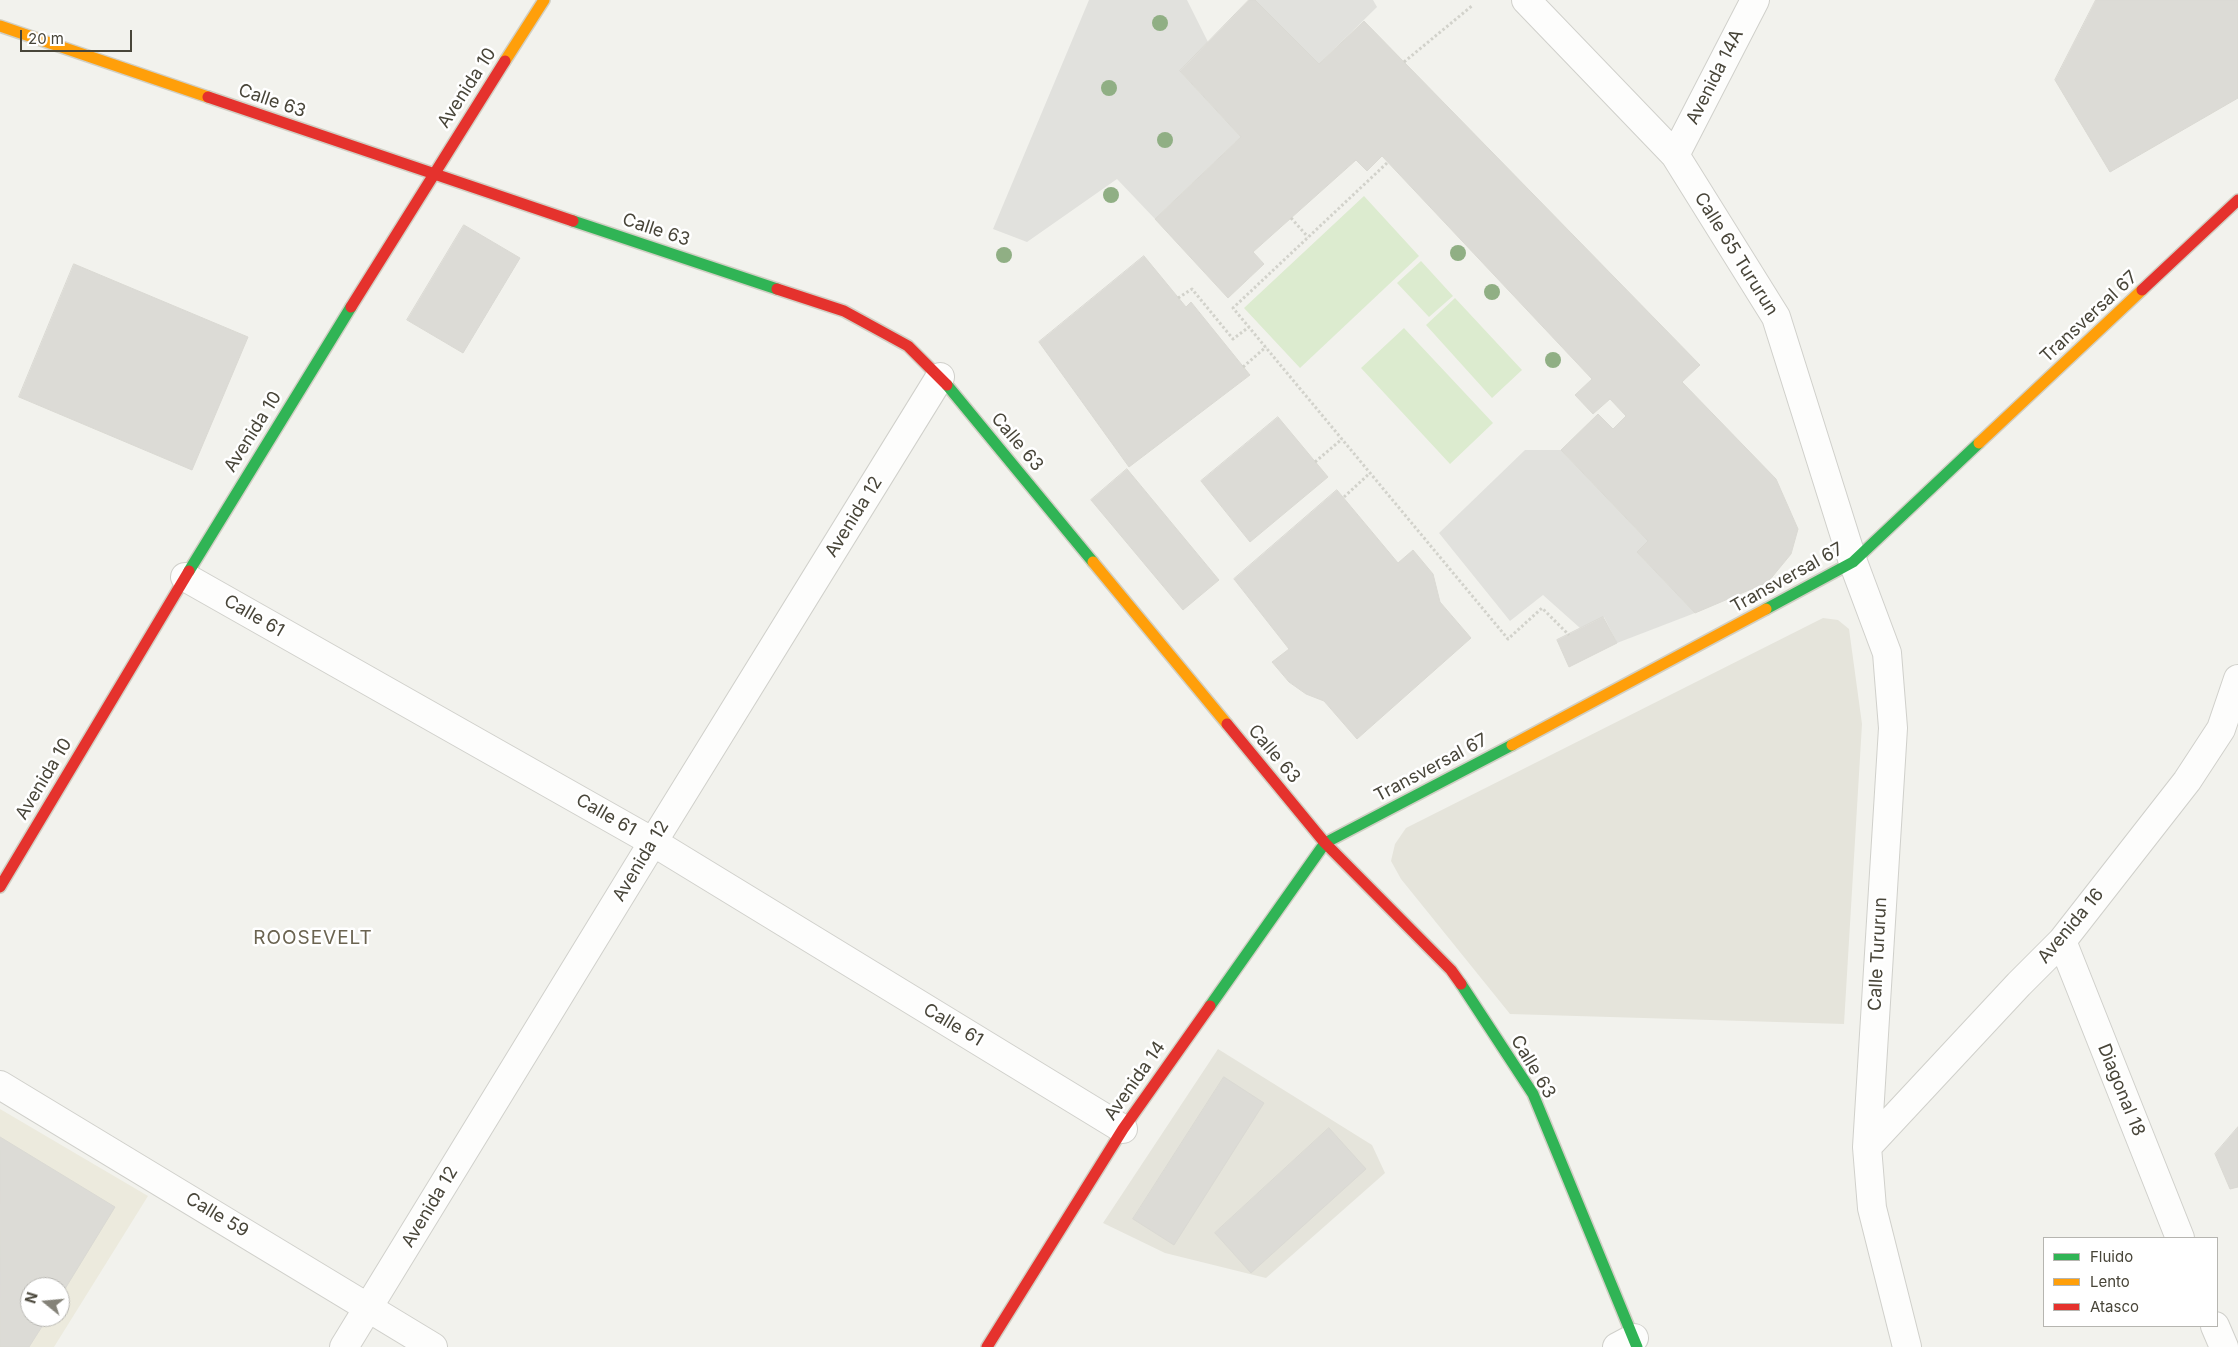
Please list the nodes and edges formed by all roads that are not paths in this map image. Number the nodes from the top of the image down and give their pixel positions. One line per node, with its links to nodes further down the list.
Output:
1 (544, 0): 6 (street, Avenida 10)
2 (1526, 0): 5 (street, Calle 65 Tururun)
3 (1755, 0): 5 (street, Avenida 14A)
4 (0, 26): 6 (street, Calle 63)
5 (1675, 155): 9 (street, Calle 65 Tururun)
6 (432, 174): 8 (street, Calle 63); 10 (street, Avenida 10)
7 (2238, 200): 9 (street, Transversal 67)
8 (940, 377): 12 (street, Avenida 12); 13 (street, Calle 63)
9 (1854, 562): 13 (street, Transversal 67); 18 (street, Calle Tururun)
10 (184, 577): 12 (street, Calle 61); 14 (street, Avenida 10)
11 (2238, 679): 15 (street, Avenida 16)
12 (653, 842): 17 (street, Calle 61); 20 (street, Avenida 12)
13 (1325, 843): 17 (street, Avenida 14); 22 (street, Calle 63)
14 (0, 887)
15 (2062, 941): 18 (street, Avenida 16); 19 (street, Diagonal 18)
16 (0, 1085): 20 (street, Calle 59)
17 (1123, 1129): 25 (street, Avenida 14)
18 (1867, 1147): 26 (street, Calle Tururun)
19 (2180, 1237)
20 (369, 1307): 23 (street, Avenida 12); 24 (street, Calle 59)
21 (2215, 1327): 27 (street)
22 (1630, 1344)
23 (344, 1347)
24 (433, 1347)
25 (987, 1347)
26 (1907, 1347)
27 (2224, 1347)

